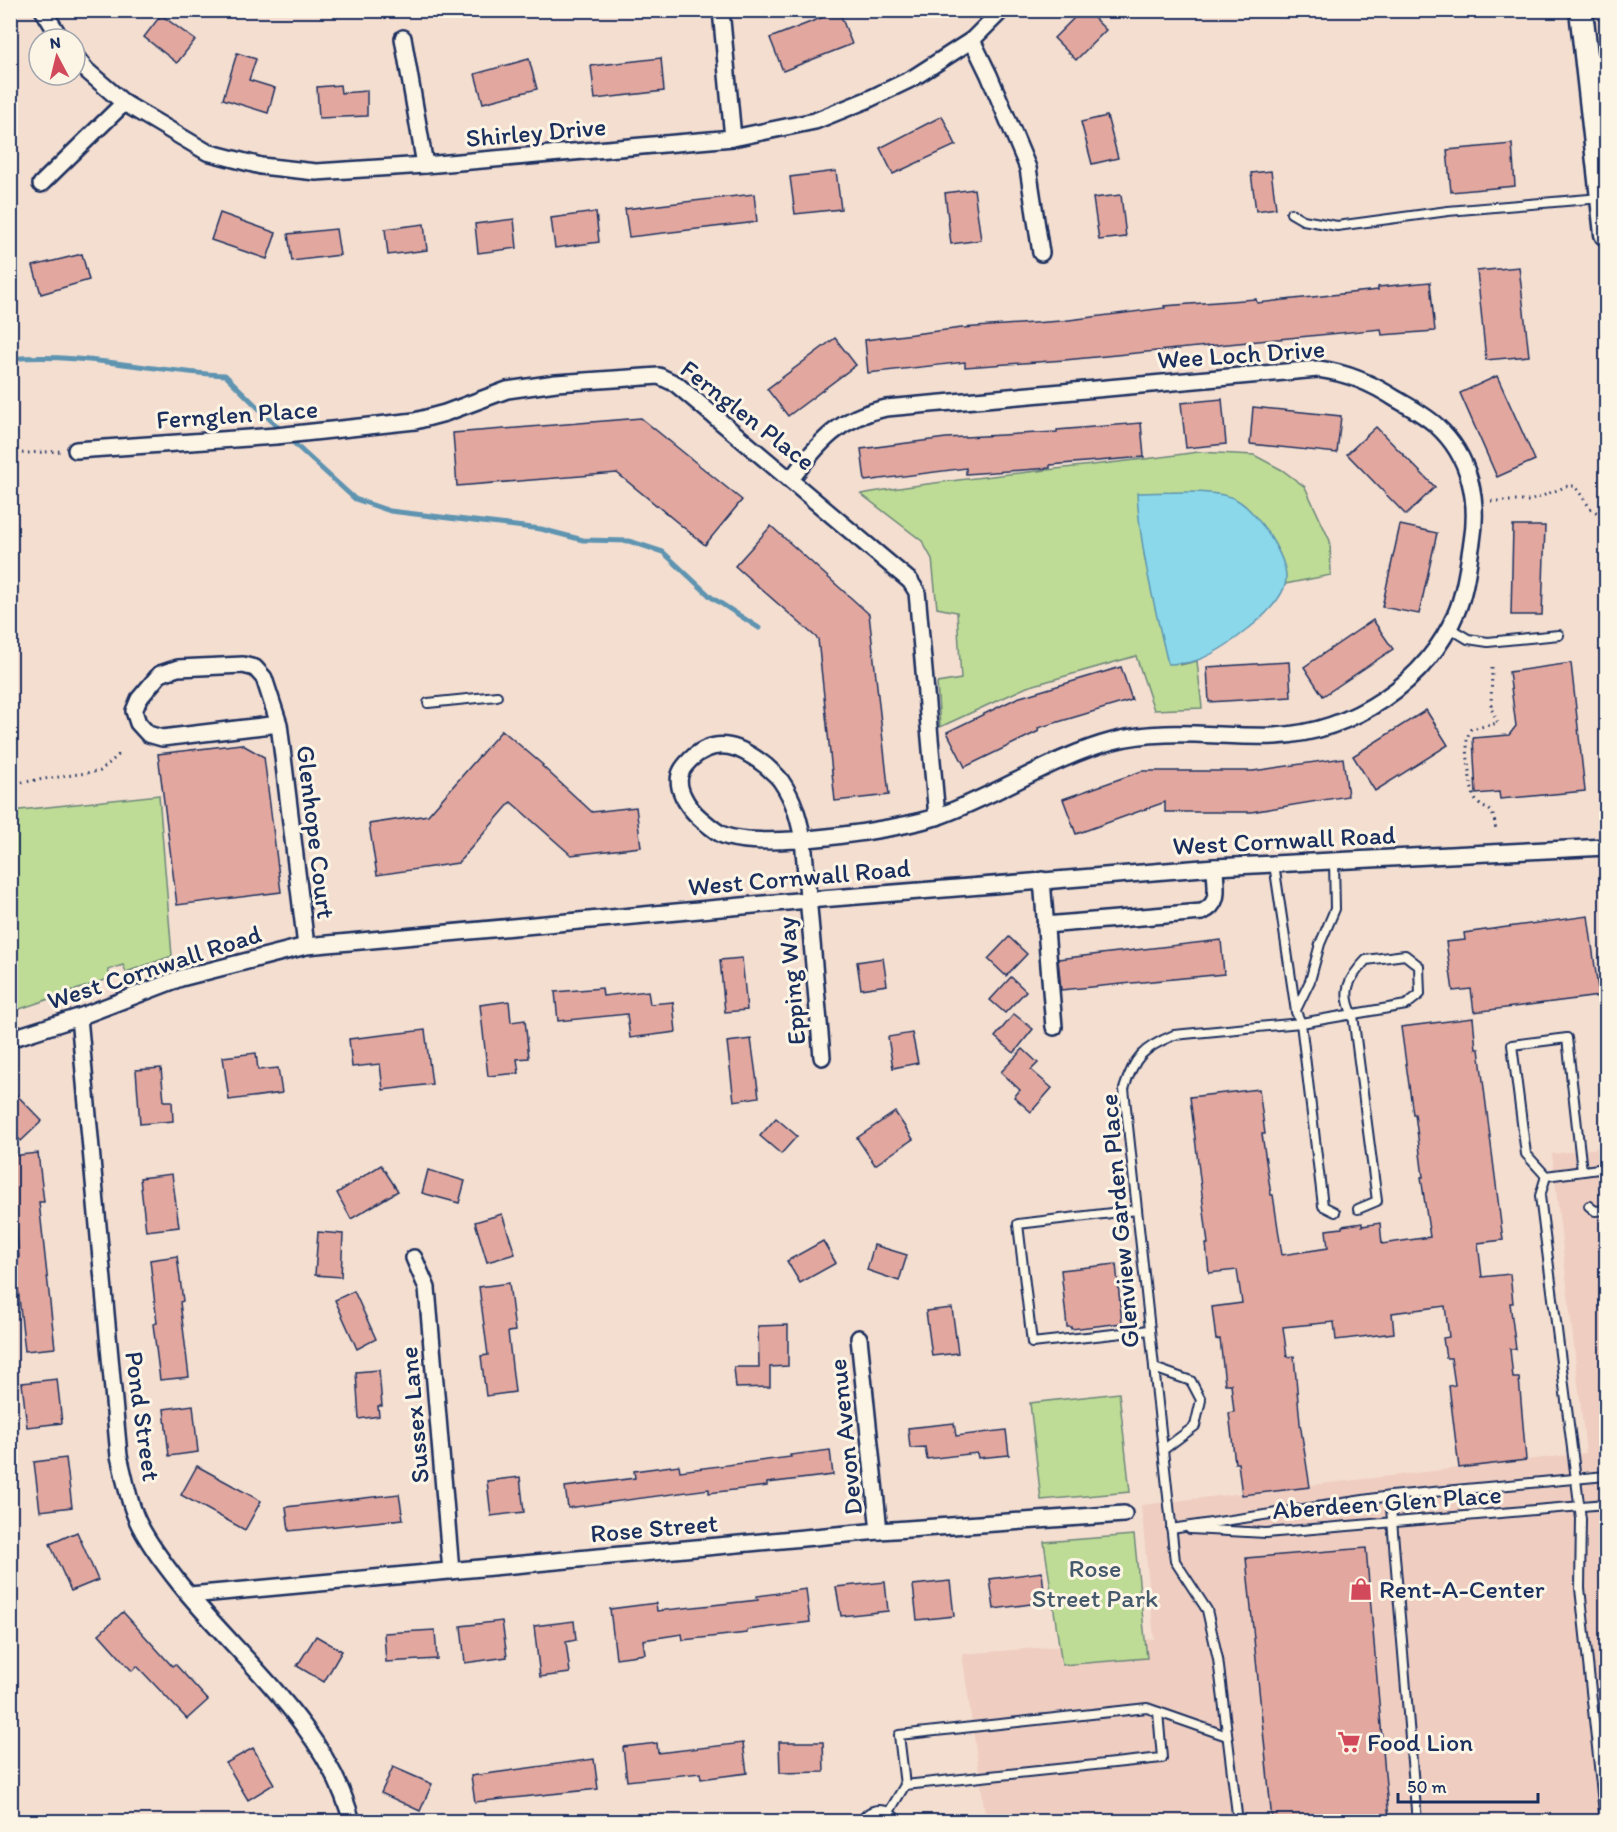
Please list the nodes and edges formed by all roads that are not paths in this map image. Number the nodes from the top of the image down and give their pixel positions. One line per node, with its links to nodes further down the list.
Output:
1 (43, 10): 5 (street)
2 (721, 10): 10 (street)
3 (1002, 10): 7 (street, Shirley Drive)
4 (1581, 10): 13 (main road)
5 (54, 27)
6 (403, 38): 11 (street)
7 (972, 40): 10 (street, Shirley Drive); 16 (street)
8 (87, 71): 9 (street, Shirley Drive)
9 (124, 103): 11 (street, Shirley Drive); 12 (street)
10 (733, 138): 11 (street, Shirley Drive)
11 (425, 165)
12 (42, 184)
13 (1602, 198): 14 (lane); 15 (main road)
14 (1291, 213)
15 (1606, 234)
16 (1041, 253)
17 (76, 450): 18 (street, Fernglen Place)
18 (791, 479): 19 (street, Wee Loch Drive); 24 (street, Fernglen Place)
19 (1448, 627): 20 (lane); 24 (street, Wee Loch Drive)
20 (1558, 635)
21 (497, 696): 22 (lane)
22 (428, 703)
23 (279, 724): 23 (street, Glenhope Court); 33 (street, Glenhope Court)
24 (937, 817): 25 (street, Wee Loch Drive)
25 (803, 839): 25 (street, Wee Loch Drive); 31 (street, Epping Way)
26 (1606, 847): 27 (street, West Cornwall Road)
27 (1334, 861): 28 (street, West Cornwall Road); 34 (lane)
28 (1274, 864): 29 (street, West Cornwall Road); 34 (lane)
29 (1215, 867): 30 (street, West Cornwall Road); 32 (street)
30 (1042, 880): 31 (street, West Cornwall Road); 32 (street)
31 (807, 900): 33 (street, West Cornwall Road); 40 (street, Epping Way)
32 (1045, 925): 38 (street)
33 (306, 946): 36 (street, West Cornwall Road)
34 (1296, 1012): 37 (lane)
35 (1353, 1015): 35 (lane); 37 (lane, Glenview Garden Place); 45 (lane)
36 (79, 1017): 39 (street, West Cornwall Road); 64 (street, Pond Street)
37 (1301, 1023): 46 (lane, Glenview Garden Place); 48 (lane)
38 (1054, 1027)
39 (10, 1040)
40 (822, 1057)
41 (1606, 1168): 42 (lane)
42 (1582, 1171): 43 (lane); 43 (lane)
43 (1546, 1176): 55 (lane)
44 (1592, 1208): 47 (lane)
45 (1358, 1209)
46 (1137, 1210): 50 (lane, Glenview Garden Place); 50 (lane)
47 (1606, 1210)
48 (1335, 1212)
49 (414, 1258): 63 (street, Sussex Lane)
50 (1150, 1330): 52 (lane, Glenview Garden Place)
51 (859, 1338): 62 (street, Devon Avenue)
52 (1154, 1368): 53 (lane, Glenview Garden Place); 53 (lane)
53 (1163, 1450): 61 (lane, Glenview Garden Place)
54 (1606, 1476): 55 (lane)
55 (1575, 1479): 56 (lane); 58 (lane)
56 (1390, 1496): 60 (lane); 61 (lane)
57 (1606, 1504): 58 (lane, Aberdeen Glen Place)
58 (1579, 1507): 60 (lane, Aberdeen Glen Place); 66 (lane)
59 (1124, 1514): 62 (street, Rose Street)
60 (1392, 1523): 61 (lane, Aberdeen Glen Place); 75 (lane)
61 (1171, 1528): 68 (lane, Glenview Garden Place)
62 (879, 1531): 63 (street, Rose Street)
63 (452, 1571): 64 (street, Rose Street)
64 (189, 1595): 71 (street, Pond Street)
65 (1158, 1712): 68 (lane); 69 (lane); 69 (lane)
66 (1595, 1726): 67 (lane); 76 (lane)
67 (1606, 1726)
68 (1227, 1736): 74 (lane, Glenview Garden Place)
69 (905, 1785): 70 (lane)
70 (889, 1812): 72 (lane); 73 (lane)
71 (352, 1821)
72 (861, 1821)
73 (898, 1821)
74 (1238, 1821)
75 (1417, 1821)
76 (1605, 1821)

